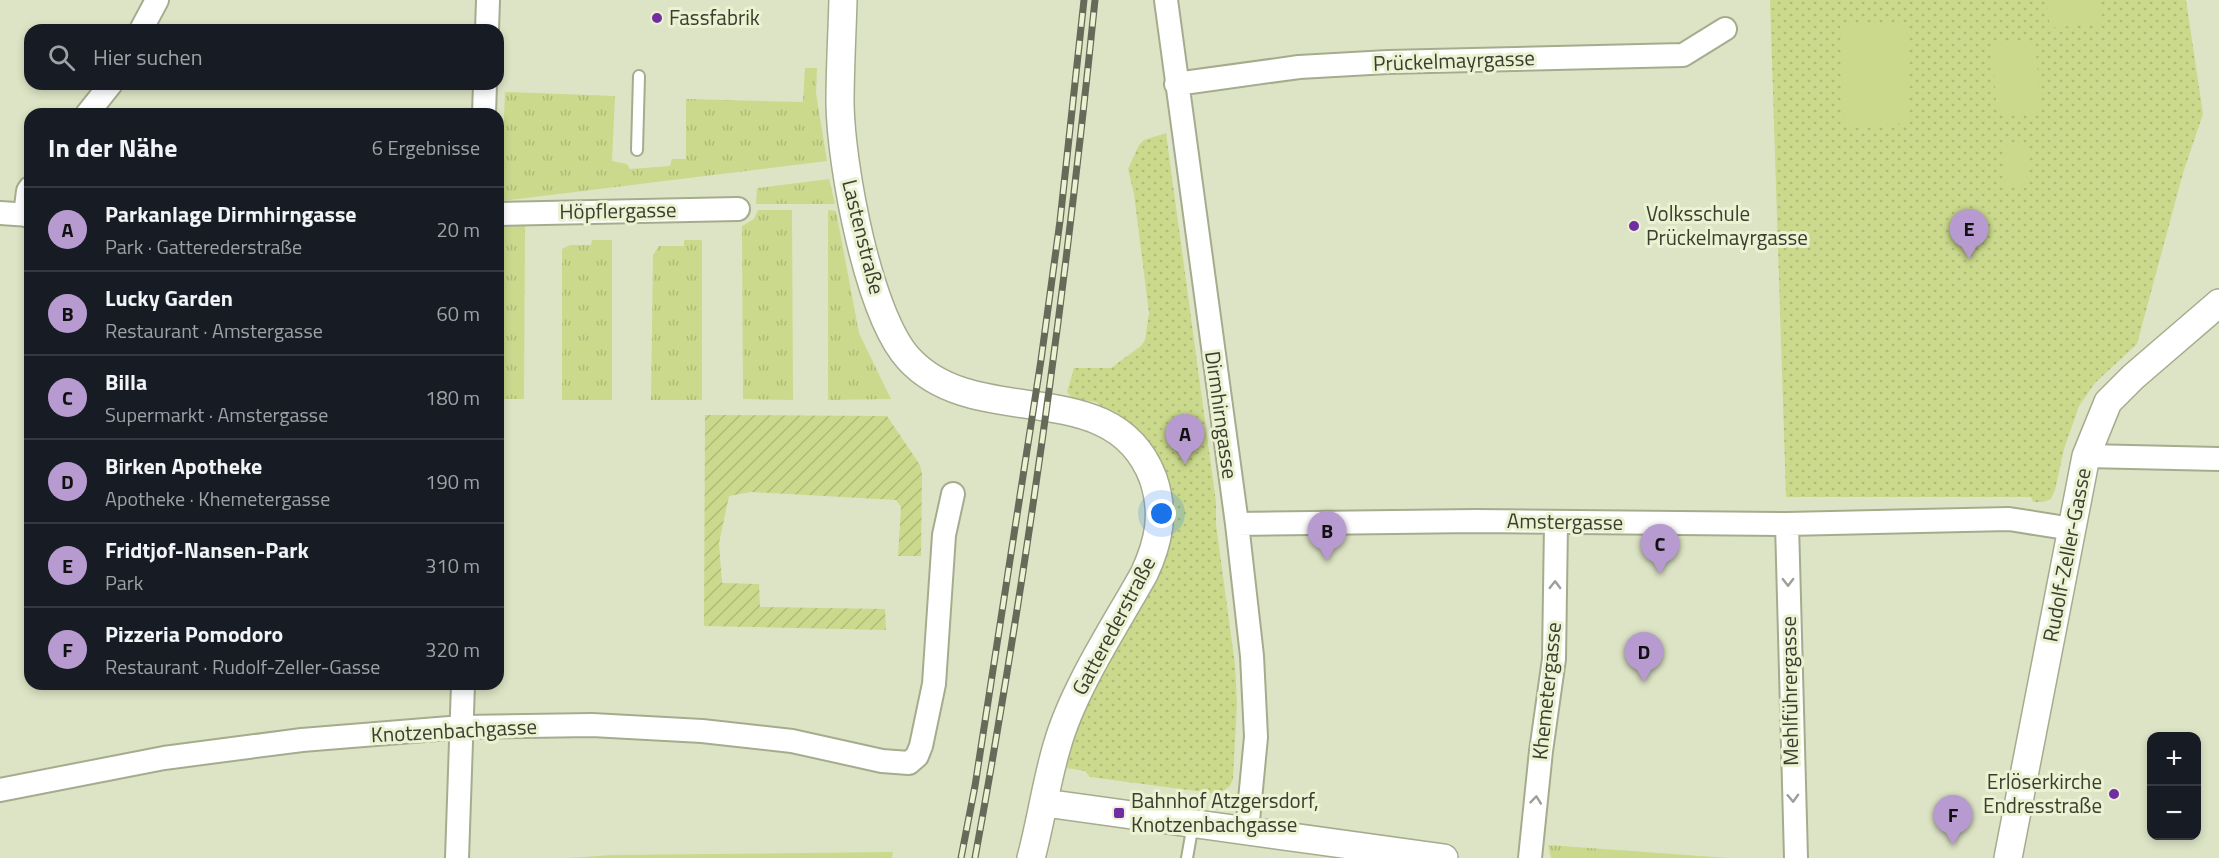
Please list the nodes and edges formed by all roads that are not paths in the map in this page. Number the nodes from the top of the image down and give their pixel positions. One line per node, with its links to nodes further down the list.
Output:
1 (157, 0): 5 (street)
2 (488, 0): 6 (street)
3 (843, 0): 20 (street, Lastenstraße)
4 (1166, 0): 9 (street, Dirmhirngasse)
5 (144, 24)
6 (487, 24)
7 (1725, 29): 9 (street, Prückelmayrgasse)
8 (639, 76): 14 (lane)
9 (1176, 84): 25 (street, Dirmhirngasse)
10 (106, 90): 12 (street)
11 (485, 90): 13 (street)
12 (92, 108)
13 (484, 108)
14 (637, 150)
15 (738, 209): 17 (street, Höpflergasse)
16 (0, 213): 18 (street)
17 (504, 214)
18 (24, 215)
19 (2219, 303): 21 (street, Rudolf-Zeller-Gasse)
20 (1057, 409): 31 (street, Gatterederstraße)
21 (2086, 456): 22 (street); 27 (street, Rudolf-Zeller-Gasse)
22 (2219, 459)
23 (953, 494): 29 (street, Knotzenbachgasse)
24 (1556, 523): 25 (street, Amstergasse); 26 (street, Amstergasse); 38 (street, Khemetergasse, one-way to 24)
25 (1237, 524): 33 (street, Dirmhirngasse)
26 (1787, 524): 27 (street, Amstergasse); 39 (street, Mehlführergasse, one-way to 39)
27 (2072, 529): 40 (street, Rudolf-Zeller-Gasse)
28 (463, 690): 29 (street)
29 (462, 727): 30 (street, Knotzenbachgasse); 34 (street)
30 (0, 790)
31 (1045, 803): 32 (street); 35 (street, Gatterederstraße)
32 (1193, 824): 33 (street); 36 (lane)
33 (1247, 831): 37 (street)
34 (457, 858)
35 (1031, 858)
36 (1187, 858)
37 (1444, 858)
38 (1530, 858)
39 (1796, 858)
40 (2008, 858)

